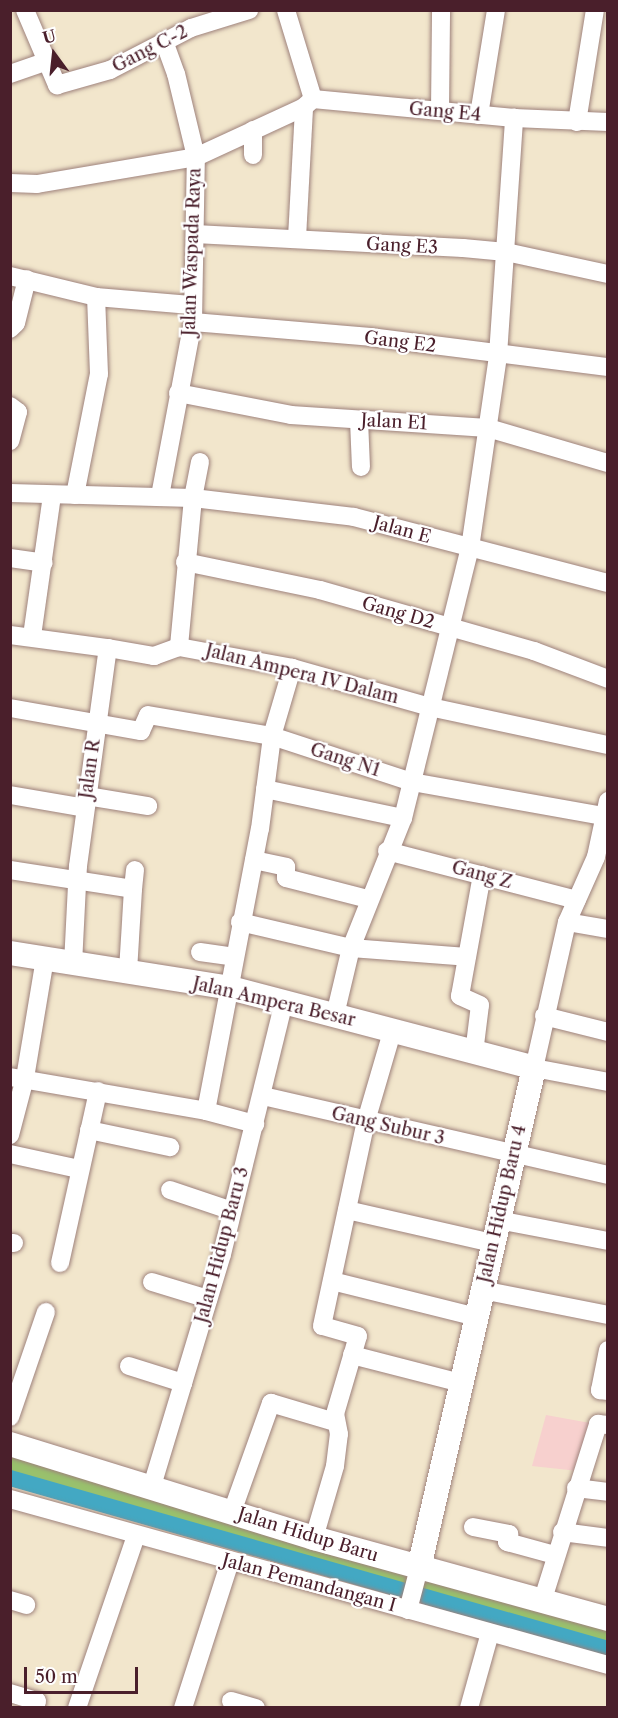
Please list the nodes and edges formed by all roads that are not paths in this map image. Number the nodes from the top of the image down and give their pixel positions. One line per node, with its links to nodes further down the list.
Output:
1 (25, 10): 10 (street)
2 (249, 10): 9 (street, Gang C-2)
3 (286, 10): 12 (street)
4 (441, 10): 13 (street)
5 (496, 10): 14 (street)
6 (595, 10): 16 (street)
7 (603, 10): 8 (street)
8 (608, 11)
9 (165, 43): 10 (street, Gang C-2); 20 (street)
10 (47, 61): 11 (street)
11 (10, 74)
12 (308, 103): 13 (street, Gang E4); 18 (street, Jalan Waspada Raya); 23 (street)
13 (440, 111): 14 (street, Gang E4)
14 (478, 115): 15 (street, Gang E4)
15 (514, 118): 16 (street, Gang E4); 24 (street)
16 (577, 122): 17 (street, Gang E4)
17 (608, 122)
18 (253, 130): 19 (street); 20 (street, Jalan Waspada Raya)
19 (253, 155)
20 (196, 157): 21 (street); 22 (street, Jalan Waspada Raya)
21 (10, 183)
22 (195, 234): 23 (street, Gang E3); 28 (street, Jalan Waspada Raya)
23 (297, 238): 24 (street, Gang E3)
24 (506, 252): 25 (street, Gang E3); 30 (street)
25 (608, 274)
26 (19, 278): 27 (street, Gang E2); 29 (street)
27 (96, 297): 28 (street, Gang E2); 42 (street)
28 (192, 314): 30 (street, Gang E2); 32 (street, Jalan Waspada Raya)
29 (10, 329)
30 (498, 355): 31 (street, Gang E2); 35 (street)
31 (608, 368)
32 (178, 393): 34 (street, Jalan E1); 43 (street, Jalan Waspada Raya)
33 (10, 406): 36 (street)
34 (359, 420): 35 (street, Jalan E1); 39 (street)
35 (488, 428): 38 (street, Jalan E1); 45 (street)
36 (10, 441)
37 (200, 462): 44 (street, Jalan Ampera IV Dalam)
38 (608, 463)
39 (361, 467)
40 (10, 493): 41 (street)
41 (52, 495): 42 (street); 48 (street)
42 (75, 495): 43 (street)
43 (160, 496): 44 (street)
44 (193, 498): 45 (street, Jalan E); 47 (street, Jalan Ampera IV Dalam)
45 (470, 548): 49 (street, Jalan E); 50 (street)
46 (10, 558): 48 (street)
47 (185, 562): 50 (street, Gang D2); 53 (street, Jalan Ampera IV Dalam)
48 (44, 563): 52 (street)
49 (608, 583)
50 (452, 629): 56 (street, Gang D2); 57 (street)
51 (10, 635): 52 (street)
52 (32, 636): 54 (street)
53 (179, 647): 54 (street); 55 (street, Jalan Ampera IV Dalam)
54 (108, 648): 59 (street, Jalan R)
55 (292, 668): 57 (street, Jalan Ampera IV Dalam); 60 (street)
56 (608, 679)
57 (430, 707): 61 (street, Jalan Ampera IV Dalam); 62 (street)
58 (10, 708): 59 (street)
59 (97, 722): 60 (street, Gang N1); 65 (street, Jalan R)
60 (272, 736): 62 (street, Gang N1); 63 (street)
61 (608, 745)
62 (412, 782): 67 (street, Gang N1); 68 (street)
63 (265, 789): 68 (street); 70 (street)
64 (10, 795): 65 (street)
65 (86, 802): 66 (street); 74 (street, Jalan R)
66 (148, 806)
67 (607, 811): 77 (street, Jalan Hidup Baru 4)
68 (403, 818): 69 (street)
69 (387, 851): 73 (street, Gang Z); 76 (street)
70 (254, 860): 76 (street); 78 (street)
71 (10, 870): 74 (street)
72 (135, 870): 75 (street)
73 (482, 875): 77 (street, Gang Z); 85 (street)
74 (77, 882): 75 (street); 87 (street, Jalan R)
75 (133, 889): 88 (street)
76 (368, 899): 81 (street)
77 (577, 900): 79 (street, Jalan Hidup Baru 4)
78 (240, 922): 81 (street); 84 (street)
79 (567, 922): 80 (street); 92 (street, Jalan Hidup Baru 4)
80 (608, 929)
81 (351, 948): 85 (street); 91 (street)
82 (10, 952): 86 (street, Jalan Ampera Besar)
83 (200, 952): 84 (street)
84 (235, 957): 89 (street)
85 (467, 957): 95 (street)
86 (45, 958): 87 (street, Jalan Ampera Besar); 97 (street)
87 (73, 964): 88 (street, Jalan Ampera Besar)
88 (128, 971): 89 (street, Jalan Ampera Besar)
89 (230, 988): 90 (street, Jalan Ampera Besar); 101 (street)
90 (284, 1000): 91 (street, Jalan Ampera Besar); 100 (street, Jalan Hidup Baru 3)
91 (335, 1015): 93 (street, Jalan Ampera Besar)
92 (544, 1016): 94 (street); 96 (street, Jalan Hidup Baru 4)
93 (392, 1032): 95 (street, Jalan Ampera Besar); 102 (street)
94 (608, 1032)
95 (474, 1053): 96 (street, Jalan Ampera Besar)
96 (534, 1068): 98 (street); 108 (street, Jalan Hidup Baru 4)
97 (18, 1077): 99 (street); 105 (street)
98 (608, 1082)
99 (98, 1091): 101 (street); 104 (street)
100 (263, 1096): 102 (street, Gang Subur 3); 103 (street, Jalan Hidup Baru 3)
101 (206, 1111): 103 (street)
102 (366, 1121): 108 (street, Gang Subur 3); 112 (street)
103 (255, 1124): 113 (street, Jalan Hidup Baru 3)
104 (89, 1130): 106 (street); 109 (street)
105 (10, 1135)
106 (170, 1147)
107 (10, 1154): 109 (street)
108 (513, 1155): 110 (street, Gang Subur 3); 114 (street, Jalan Hidup Baru 4)
109 (79, 1169): 117 (street)
110 (608, 1176)
111 (170, 1190): 113 (street)
112 (347, 1210): 116 (street); 118 (street)
113 (232, 1211): 121 (street, Jalan Hidup Baru 3)
114 (498, 1220): 115 (street); 116 (street, Jalan Hidup Baru 4)
115 (608, 1241)
116 (492, 1243): 120 (street, Jalan Hidup Baru 4)
117 (60, 1263)
118 (332, 1281): 124 (street); 126 (street)
119 (152, 1282): 121 (street)
120 (482, 1290): 123 (street); 124 (street, Jalan Hidup Baru 4)
121 (208, 1299): 128 (street, Jalan Hidup Baru 3)
122 (46, 1312): 131 (street)
123 (608, 1315)
124 (476, 1317): 129 (street, Jalan Hidup Baru 4)
125 (608, 1350): 130 (street)
126 (352, 1355): 129 (street); 132 (street)
127 (129, 1366): 128 (street)
128 (183, 1383): 135 (street, Jalan Hidup Baru 3)
129 (461, 1383): 147 (street, Jalan Hidup Baru 4)
130 (608, 1391)
131 (10, 1418)
132 (334, 1422): 139 (street); 143 (street)
133 (608, 1425): 136 (street)
134 (10, 1444): 135 (street, Jalan Hidup Baru)
135 (152, 1486): 139 (street, Jalan Hidup Baru)
136 (576, 1488): 137 (street); 141 (street)
137 (608, 1492)
138 (10, 1499): 142 (street, Jalan Pemandangan I)
139 (232, 1512): 143 (street, Jalan Hidup Baru)
140 (473, 1527): 145 (street)
141 (562, 1532): 144 (street); 145 (street)
142 (136, 1536): 146 (street, Jalan Pemandangan I); 156 (street)
143 (314, 1538): 147 (street, Jalan Hidup Baru)
144 (608, 1538)
145 (555, 1555): 148 (street)
146 (230, 1562): 149 (street, Jalan Pemandangan I); 157 (street)
147 (418, 1573): 148 (street, Jalan Hidup Baru); 149 (street, Jalan Hidup Baru 4)
148 (542, 1602): 150 (street, Jalan Hidup Baru)
149 (409, 1606): 151 (street, Jalan Pemandangan I)
150 (608, 1620)
151 (490, 1633): 152 (street, Jalan Pemandangan I); 159 (street)
152 (608, 1665)
153 (10, 1693): 155 (street)
154 (231, 1701): 158 (street)
155 (35, 1707)
156 (77, 1707)
157 (183, 1707)
158 (256, 1707)
159 (469, 1707)

